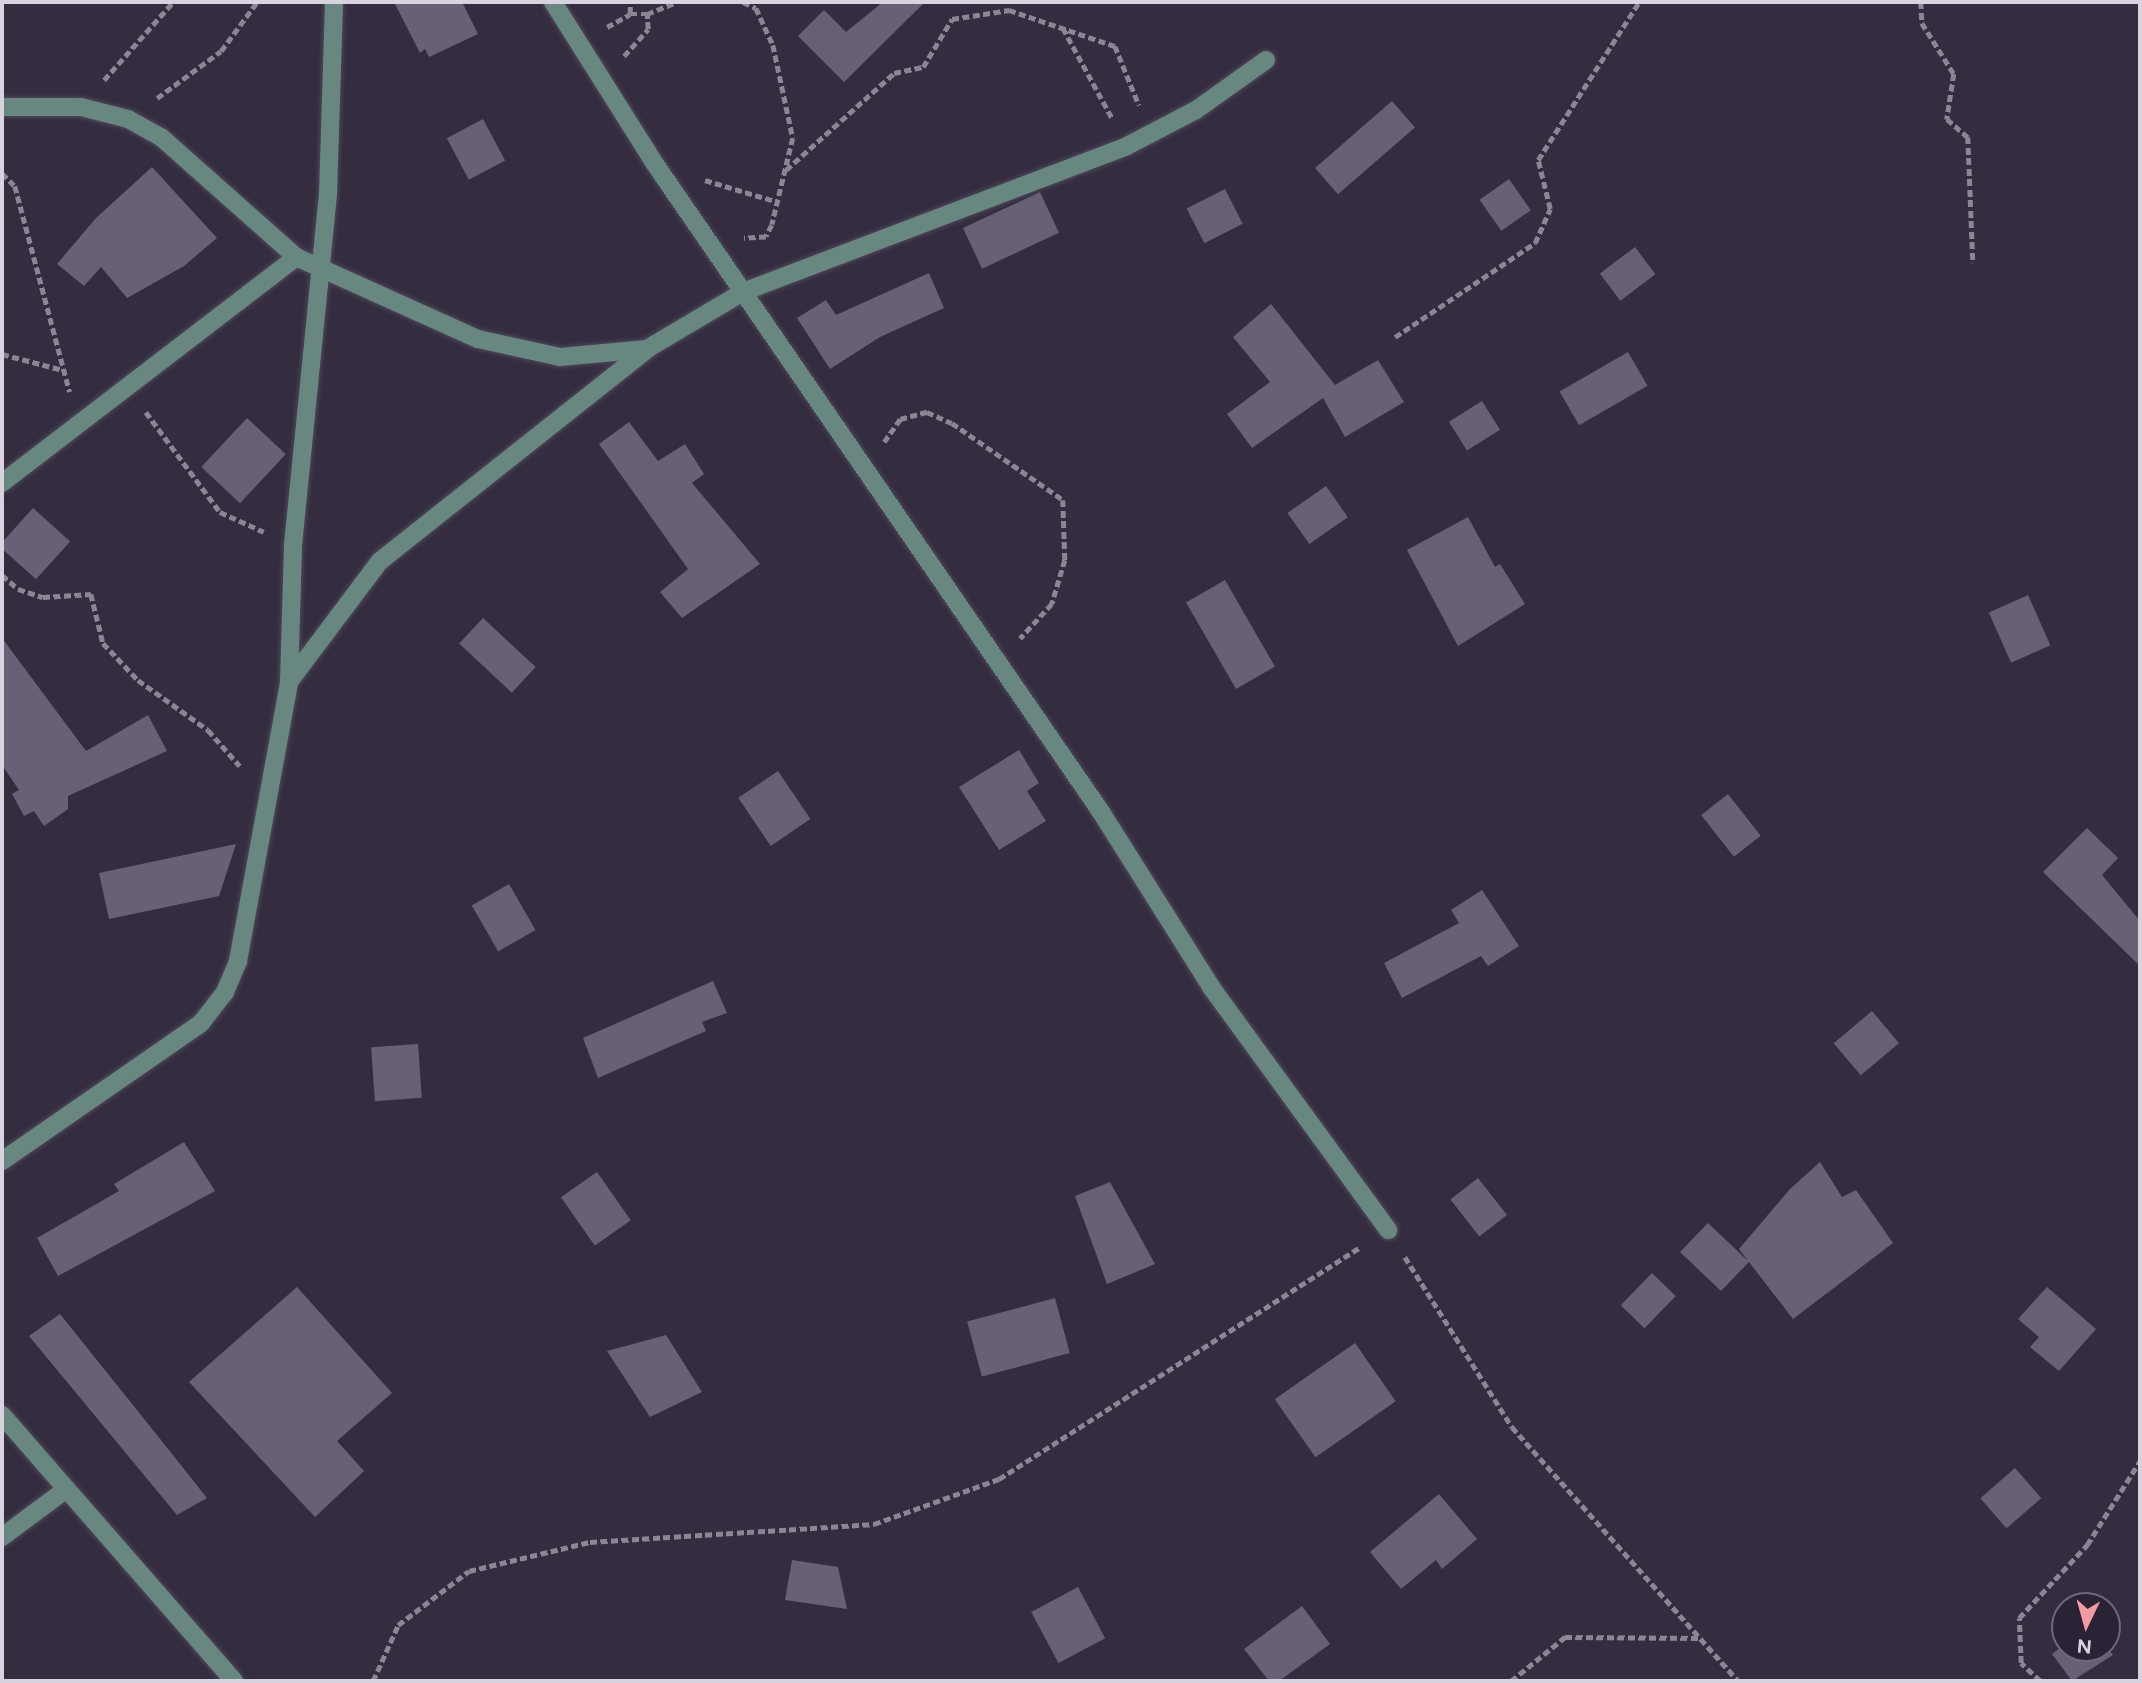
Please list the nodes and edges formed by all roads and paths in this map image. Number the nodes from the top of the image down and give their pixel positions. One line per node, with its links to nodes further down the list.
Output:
1 (173, 2): 16 (path)
2 (257, 2): 17 (path)
3 (334, 2): 27 (street)
4 (553, 2): 14 (street)
5 (630, 2): 10 (path)
6 (676, 2): 11 (path)
7 (743, 2): 21 (path)
8 (1639, 2): 29 (path)
9 (1921, 2): 26 (path)
10 (630, 14): 11 (path); 14 (path)
11 (647, 14): 14 (path)
12 (1063, 28): 18 (path); 19 (path); 21 (path)
13 (1266, 60): 18 (street)
14 (592, 62): 20 (street)
15 (2, 107): 16 (street)
16 (81, 107): 17 (street)
17 (128, 119): 25 (street)
18 (1152, 135): 19 (street)
19 (1125, 147): 28 (street)
20 (655, 164): 23 (path); 24 (street)
21 (786, 170): 23 (path)
22 (2, 173): 32 (path)
23 (778, 202): 24 (path)
24 (705, 239): 28 (street)
25 (296, 257): 27 (street); 33 (street)
26 (1973, 263)
27 (320, 269): 30 (street); 37 (street)
28 (743, 292): 30 (street); 35 (street)
29 (1395, 337)
30 (647, 349): 40 (street)
31 (2, 354): 32 (path)
32 (63, 370): 34 (path)
33 (127, 386): 34 (street); 37 (path)
34 (78, 419): 36 (street)
35 (840, 430): 39 (street); 39 (path)
36 (2, 483)
37 (292, 545): 40 (street)
38 (2, 575): 41 (path)
39 (983, 644): 43 (street)
40 (289, 682): 41 (street)
41 (267, 795): 42 (street)
42 (2, 1161)
43 (1388, 1230): 48 (path); 50 (path)
44 (2, 1415): 46 (street)
45 (2140, 1461): 53 (path)
46 (64, 1491): 47 (street); 49 (street)
47 (2, 1537)
48 (1702, 1638): 51 (path); 52 (path)
49 (234, 1681)
50 (373, 1681)
51 (1511, 1681)
52 (1738, 1681)
53 (2040, 1681)

